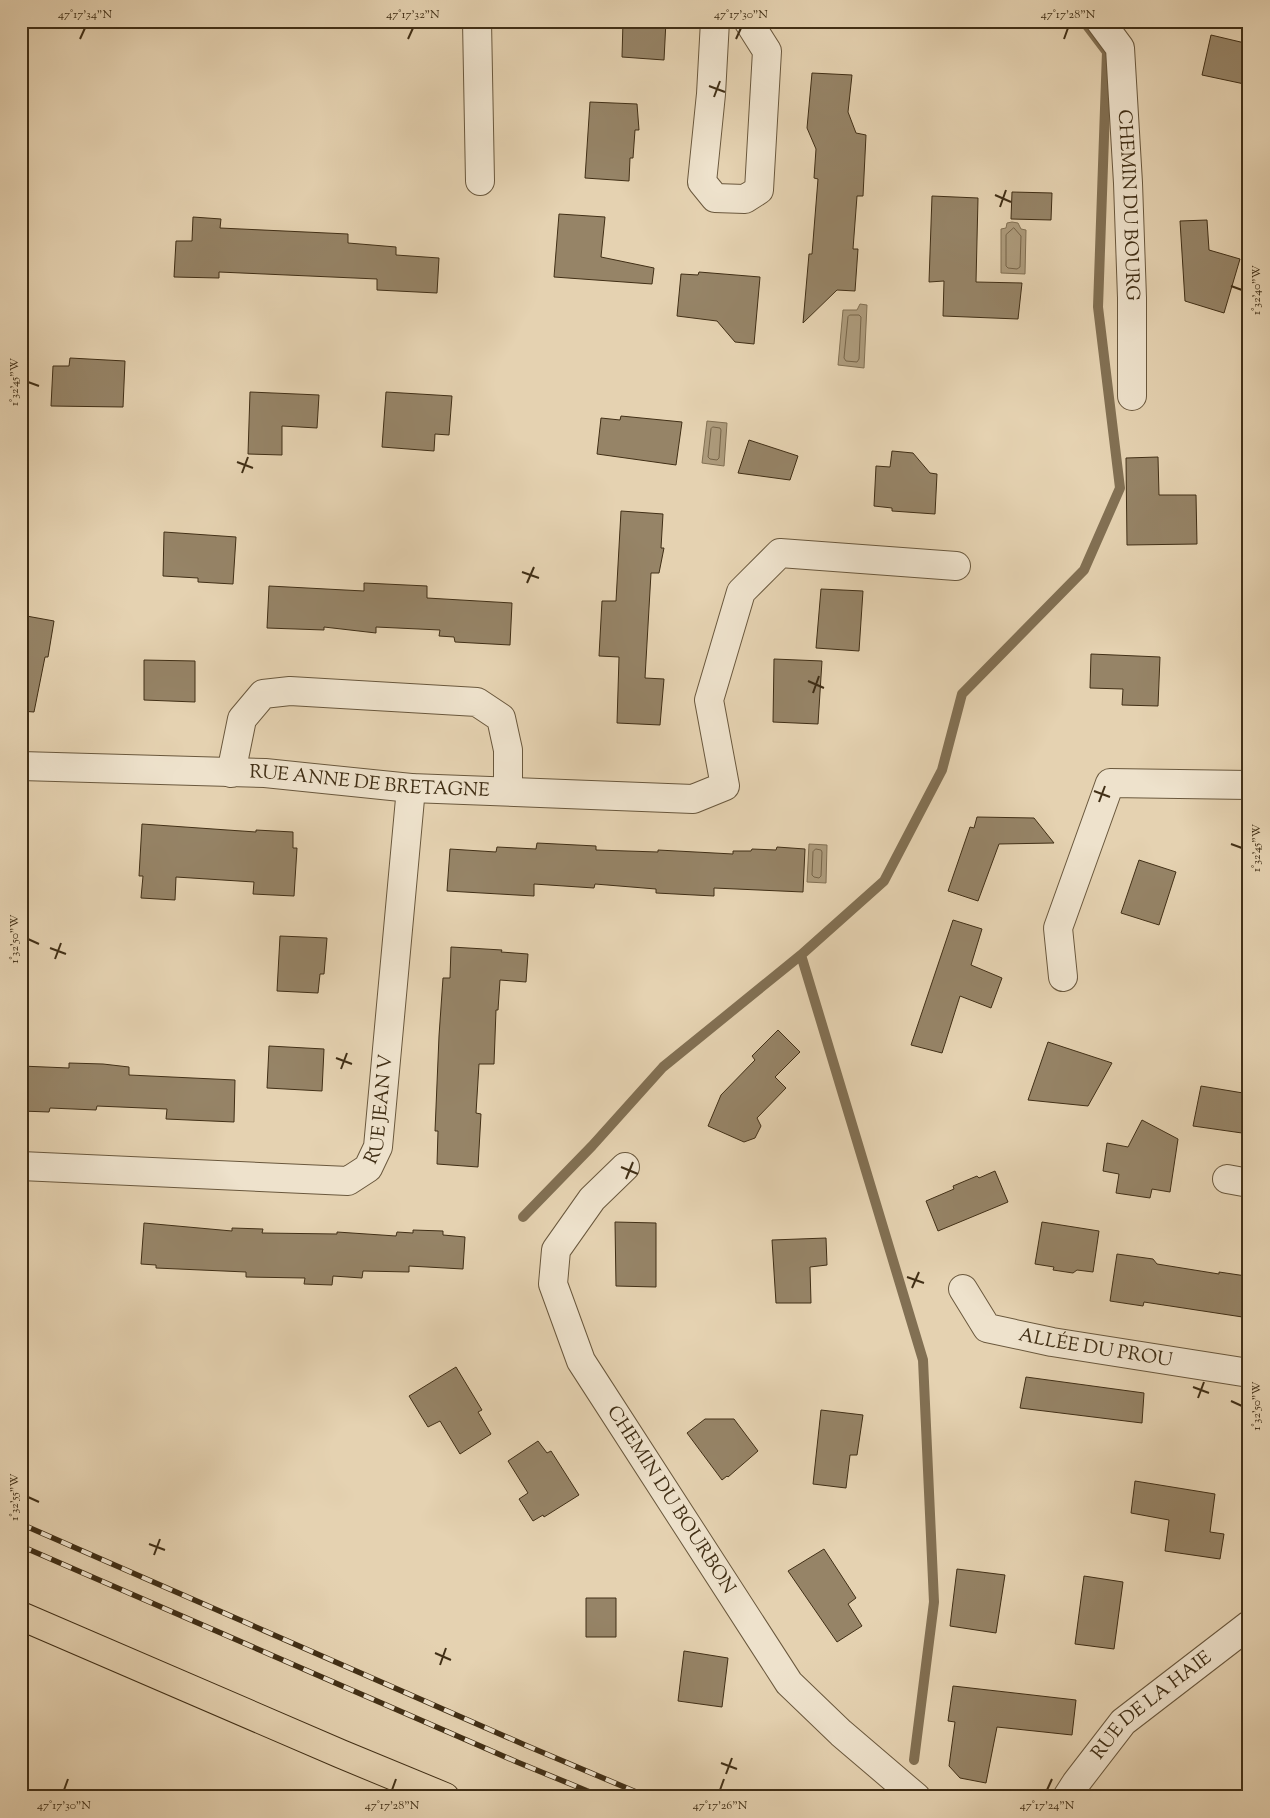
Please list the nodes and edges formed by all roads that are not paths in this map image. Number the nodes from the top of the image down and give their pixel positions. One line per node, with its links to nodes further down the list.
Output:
1 (476, 21): 5 (street)
2 (715, 21): 3 (street)
3 (748, 21)
4 (1100, 21): 6 (street, CHEMIN DU BOURG)
5 (480, 181)
6 (1132, 396)
7 (956, 566): 12 (street, RUE ANNE DE BRETAGNE)
8 (21, 766): 9 (street, RUE ANNE DE BRETAGNE)
9 (231, 773): 11 (street, RUE ANNE DE BRETAGNE); 12 (street, RUE ANNE DE BRETAGNE)
10 (1249, 785): 13 (street)
11 (411, 788): 12 (street, RUE ANNE DE BRETAGNE); 14 (street, RUE JEAN V)
12 (508, 791)
13 (1063, 977)
14 (21, 1166)
15 (625, 1167): 21 (street, CHEMIN DU BOURBON)
16 (963, 1289): 17 (street, ALLÉE DU PROU)
17 (1249, 1373)
18 (21, 1616): 20 (main road)
19 (1249, 1625): 22 (street, RUE DE LA HAIE)
20 (445, 1797)
21 (916, 1797)
22 (1068, 1797)

